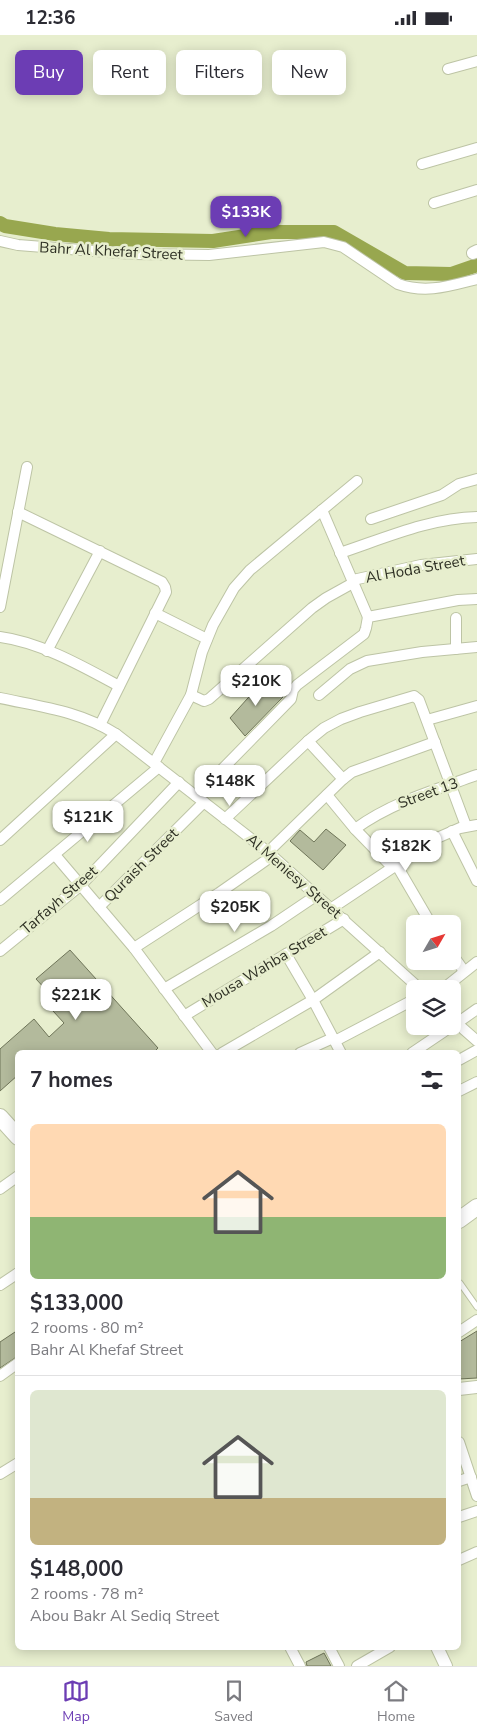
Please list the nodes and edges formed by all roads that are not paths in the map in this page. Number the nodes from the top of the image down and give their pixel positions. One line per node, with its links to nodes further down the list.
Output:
1 (477, 61): 2 (street)
2 (448, 69)
3 (477, 148): 4 (street)
4 (422, 164)
5 (477, 190): 6 (street)
6 (434, 203)
7 (0, 241): 8 (street, Bahr Al Khefaf Street)
8 (477, 279)
9 (27, 467): 13 (street)
10 (477, 479): 15 (street)
11 (358, 481): 12 (street)
12 (322, 510): 17 (street); 26 (street)
13 (18, 512): 16 (street); 21 (street)
14 (477, 517): 17 (street)
15 (371, 519)
16 (100, 551): 22 (street); 29 (street)
17 (340, 553): 19 (street)
18 (477, 559): 19 (street, Al Hoda Street)
19 (353, 581): 23 (street); 31 (street, Al Hoda Street)
20 (477, 599): 23 (street)
21 (0, 607)
22 (155, 613): 26 (street); 30 (street)
23 (368, 617): 46 (street, Quraish Street)
24 (456, 618): 28 (street)
25 (0, 637): 29 (street)
26 (208, 639): 31 (street)
27 (477, 647): 28 (street)
28 (456, 649): 32 (street)
29 (47, 651): 30 (street)
30 (119, 686): 36 (street)
31 (191, 695): 40 (street)
32 (319, 695)
33 (0, 698): 36 (street, Al Meniesy Street)
34 (477, 706): 35 (street)
35 (426, 719): 38 (street); 39 (street)
36 (100, 725): 37 (street, Al Meniesy Street)
37 (116, 734): 40 (street, Al Meniesy Street); 51 (street)
38 (308, 741): 42 (street); 47 (street)
39 (435, 742): 42 (street); 44 (street)
40 (157, 765): 43 (street, Al Meniesy Street); 53 (street)
41 (477, 775): 44 (street, Street 13)
42 (343, 779): 45 (street)
43 (179, 782): 46 (street, Al Meniesy Street); 56 (street, Tarfayh Street)
44 (451, 784): 48 (street); 49 (street, Street 13)
45 (326, 795): 49 (street); 52 (street)
46 (200, 799): 47 (street, Al Meniesy Street); 59 (street, Quraish Street)
47 (225, 819): 52 (street, Al Meniesy Street)
48 (472, 825): 50 (street)
49 (355, 829): 54 (street)
50 (452, 831): 54 (street); 55 (street)
51 (0, 840)
52 (270, 854): 57 (street, Al Meniesy Street); 63 (street)
53 (55, 855): 56 (street); 58 (street)
54 (394, 865): 60 (street); 61 (street)
55 (477, 881)
56 (81, 885): 59 (street); 64 (street, Tarfayh Street)
57 (317, 895): 60 (street, Al Meniesy Street); 72 (street)
58 (0, 900)
59 (99, 907): 63 (street)
60 (332, 908): 62 (street, Al Meniesy Street)
61 (425, 915)
62 (344, 919): 65 (street, Al Meniesy Street); 66 (street, Mousa Wahba Street)
63 (134, 948): 72 (street)
64 (0, 951)
65 (380, 953): 70 (street, Al Meniesy Street); 73 (street)
66 (286, 954): 73 (street); 76 (street, Mousa Wahba Street)
67 (477, 962): 69 (street)
68 (461, 967): 69 (street)
69 (464, 971): 71 (street)
70 (410, 980)
71 (454, 980)
72 (164, 989): 76 (street)
73 (313, 1000): 80 (street); 83 (street)
74 (406, 1003): 80 (street)
75 (477, 1009): 77 (street)
76 (184, 1016): 82 (street)
77 (461, 1019)
78 (461, 1029): 81 (street)
79 (438, 1035): 86 (street)
80 (334, 1039): 84 (street); 85 (street)
81 (477, 1041)
82 (210, 1050)
83 (227, 1050)
84 (307, 1050)
85 (340, 1050)
86 (416, 1050)
87 (477, 1050): 88 (street)
88 (461, 1059)
89 (477, 1082): 90 (street)
90 (461, 1090)
91 (0, 1117): 92 (main road)
92 (15, 1134)
93 (15, 1178): 94 (street)
94 (0, 1189)
95 (477, 1207): 96 (main road)
96 (461, 1217)
97 (15, 1275): 99 (street)
98 (461, 1284): 100 (lane)
99 (0, 1285)
100 (477, 1307)
101 (477, 1320): 102 (street)
102 (461, 1331)
103 (15, 1365): 104 (street)
104 (0, 1376)
105 (461, 1389): 106 (street)
106 (476, 1390)
107 (461, 1448): 110 (street)
108 (15, 1465): 109 (street)
109 (0, 1474)
110 (471, 1477): 111 (street); 112 (street)
111 (461, 1480)
112 (477, 1495)
113 (477, 1511): 114 (street)
114 (461, 1516)
115 (477, 1553): 116 (street)
116 (461, 1559)
117 (292, 1650): 121 (street)
118 (331, 1650): 122 (street)
119 (385, 1650): 123 (street)
120 (438, 1650): 124 (street)
121 (300, 1666)
122 (339, 1666)
123 (359, 1666)
124 (446, 1666)

